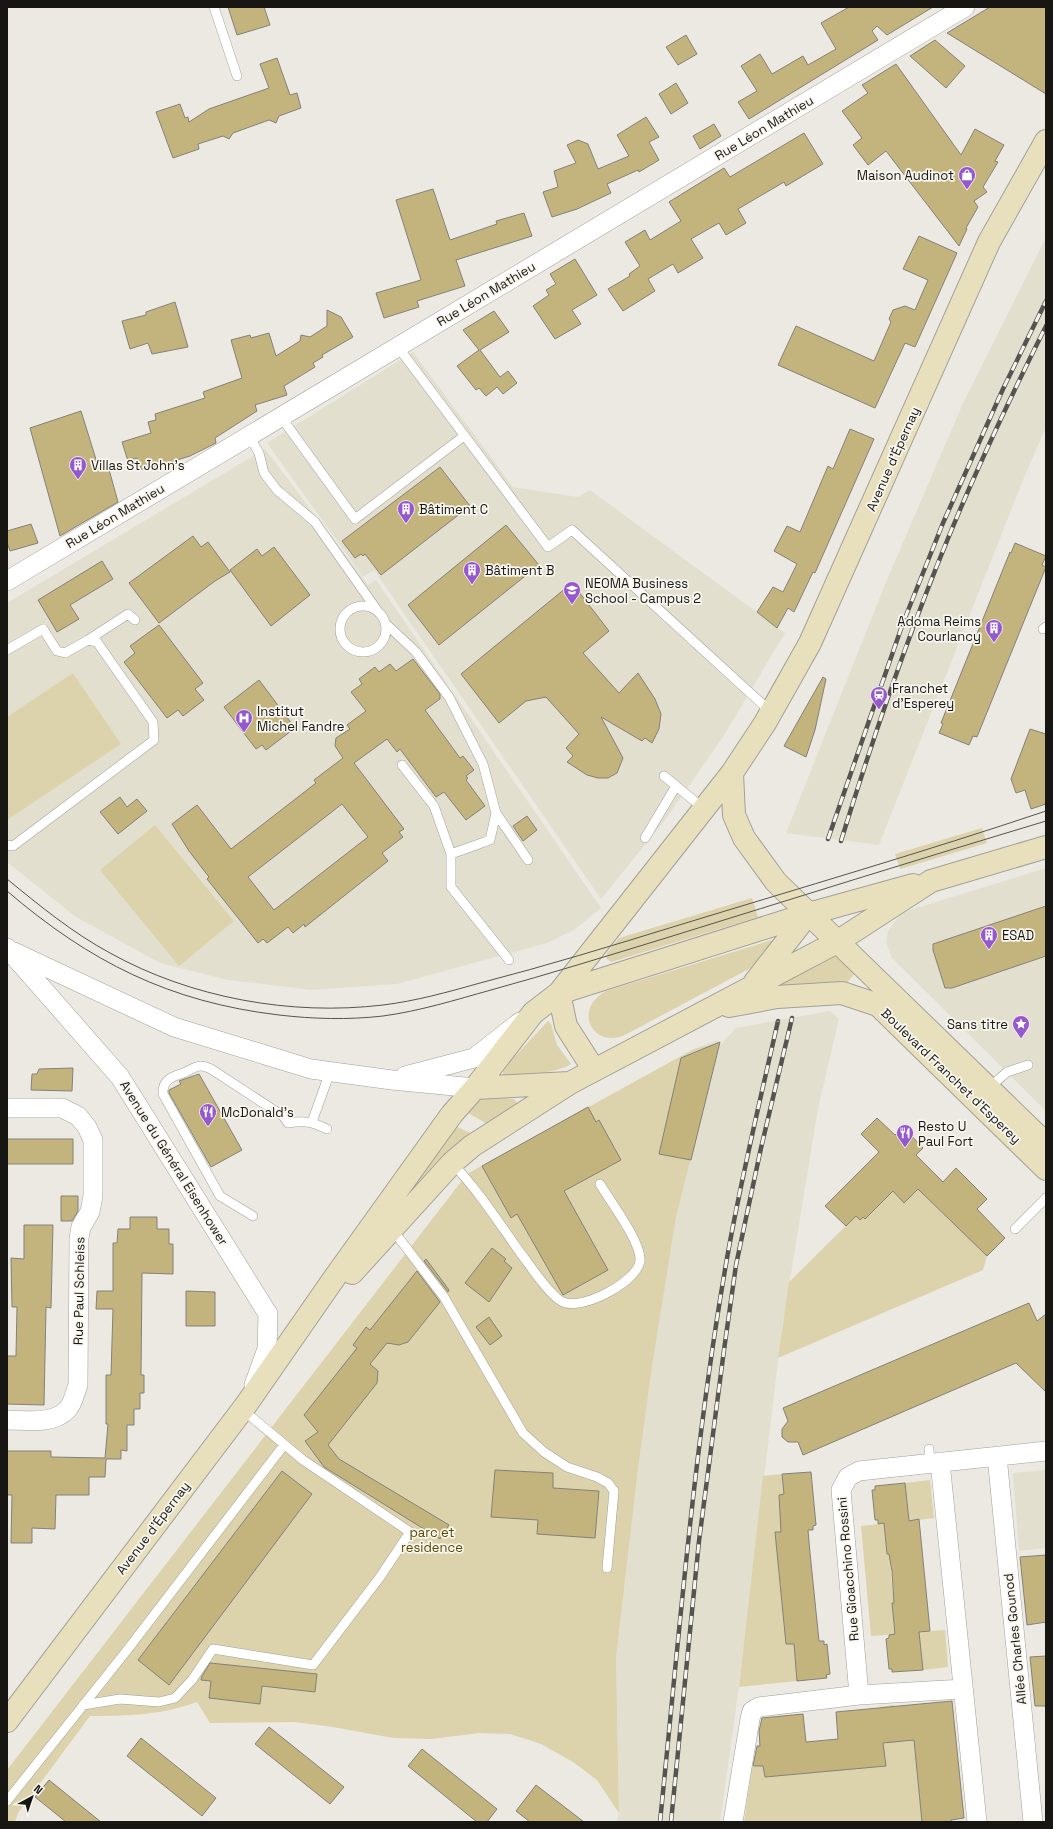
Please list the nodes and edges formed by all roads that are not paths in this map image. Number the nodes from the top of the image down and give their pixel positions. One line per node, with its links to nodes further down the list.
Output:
1 (214, 7): 3 (lane)
2 (965, 7): 5 (street, Rue Léon Mathieu)
3 (237, 76)
4 (1046, 141): 15 (main road, Avenue d'Épernay)
5 (398, 347): 6 (street, Rue Léon Mathieu); 8 (lane)
6 (281, 417): 7 (street, Rue Léon Mathieu); 8 (lane)
7 (249, 436): 9 (street, Rue Léon Mathieu); 10 (lane)
8 (464, 436): 15 (lane)
9 (7, 582)
10 (380, 613): 12 (lane); 12 (lane)
11 (135, 620): 13 (lane)
12 (386, 624): 21 (lane)
13 (88, 640): 14 (lane); 23 (lane)
14 (7, 650)
15 (771, 712): 17 (main road, Avenue d'Épernay)
16 (402, 765): 25 (lane)
17 (732, 773): 20 (main road, Avenue d'Épernay); 28 (main road, Boulevard Franchet d'Esperey)
18 (664, 776): 19 (lane)
19 (676, 786): 20 (lane); 22 (lane)
20 (703, 808): 33 (main road, Avenue d'Épernay)
21 (496, 814): 25 (lane); 26 (lane)
22 (644, 838)
23 (7, 845)
24 (1046, 848): 27 (main road)
25 (451, 854): 31 (lane)
26 (528, 860)
27 (931, 880): 28 (main road); 29 (main road)
28 (808, 914): 29 (main road, Boulevard Franchet d'Esperey); 32 (main road); 33 (main road)
29 (837, 942): 32 (main road); 42 (main road, Boulevard Franchet d'Esperey)
30 (7, 948): 38 (street, Avenue du Général Eisenhower); 55 (street, Avenue du Général Eisenhower)
31 (509, 960)
32 (750, 988): 34 (main road)
33 (559, 993): 35 (main road); 37 (main road)
34 (711, 1009): 37 (main road); 48 (main road, Boulevard Franchet d'Esperey)
35 (533, 1013): 39 (street, Avenue du Général Eisenhower); 41 (main road)
36 (1028, 1065): 42 (lane, Boulevard Franchet d'Esperey)
37 (594, 1070): 40 (main road)
38 (330, 1072): 39 (street, Avenue du Général Eisenhower); 44 (lane)
39 (392, 1080): 41 (street, Avenue du Général Eisenhower)
40 (570, 1083): 41 (main road); 47 (main road)
41 (475, 1088): 54 (main road)
42 (989, 1088): 46 (main road, Boulevard Franchet d'Esperey)
43 (7, 1108): 56 (street, Rue Paul Schleiss)
44 (312, 1122): 45 (lane); 51 (lane)
45 (327, 1129)
46 (1046, 1144)
47 (452, 1163): 49 (lane); 52 (main road)
48 (1046, 1169)
49 (600, 1184)
50 (1046, 1198): 53 (lane)
51 (253, 1216)
52 (392, 1229): 54 (main road); 61 (lane)
53 (1015, 1229)
54 (296, 1334): 55 (main road, Avenue d'Épernay)
55 (244, 1408): 57 (lane); 65 (main road, Avenue d'Épernay)
56 (7, 1420)
57 (284, 1444): 64 (lane); 64 (lane)
58 (1046, 1451): 59 (street, Rue Gioacchino Rossini)
59 (997, 1456): 60 (street, Rue Gioacchino Rossini); 69 (street, Allée Charles Gounod)
60 (933, 1458): 62 (street); 63 (street, Rue Gioacchino Rossini)
61 (607, 1568)
62 (963, 1689): 63 (street); 68 (street)
63 (859, 1696): 67 (street)
64 (83, 1705): 66 (lane)
65 (7, 1721)
66 (7, 1801)
67 (733, 1822)
68 (977, 1822)
69 (1033, 1822)

